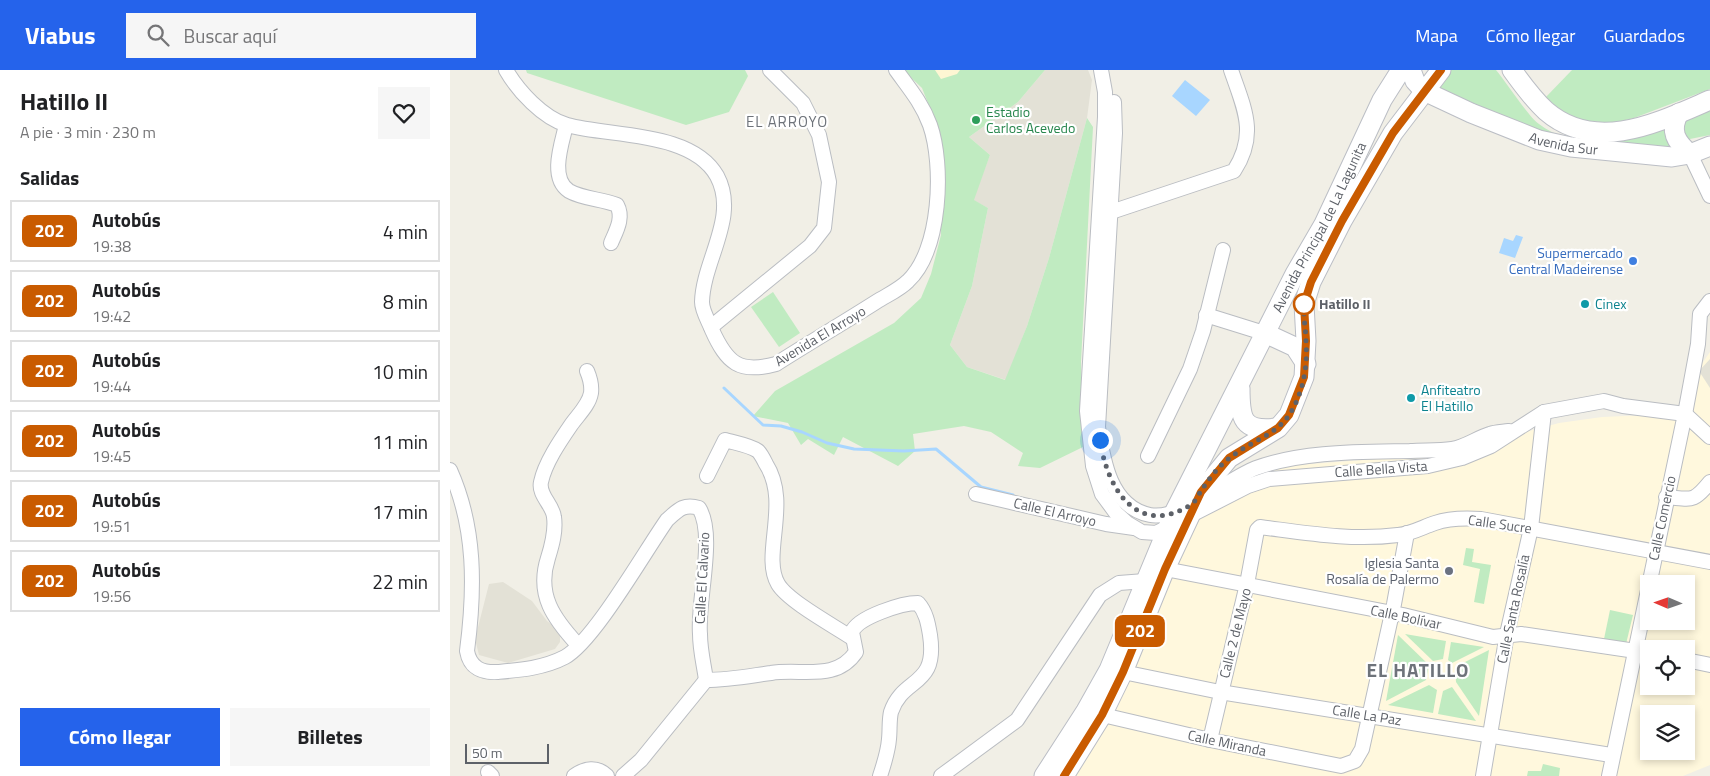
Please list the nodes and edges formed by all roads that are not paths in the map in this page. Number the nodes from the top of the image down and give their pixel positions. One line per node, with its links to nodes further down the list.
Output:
1 (506, 70): 17 (street, Avenida El Arroyo)
2 (770, 70): 27 (street)
3 (896, 70): 27 (street, Avenida El Arroyo)
4 (1101, 70): 22 (street)
5 (1107, 70): 22 (street)
6 (1231, 70): 22 (street)
7 (1401, 70): 16 (street, Avenida Principal de La Lagunita)
8 (1411, 70): 11 (street)
9 (1441, 70): 11 (street, Avenida Principal de La Lagunita)
10 (1512, 70): 15 (street, Avenida Sur)
11 (1424, 91): 13 (street, Avenida Sur); 14 (street, Avenida Principal de La Lagunita)
12 (1710, 100): 15 (street, Avenida Sur)
13 (1443, 101): 14 (street); 20 (street, Avenida Sur)
14 (1407, 113): 18 (street, Avenida Principal de La Lagunita)
15 (1679, 113): 20 (street)
16 (1370, 123): 18 (street); 28 (street, Avenida Principal de La Lagunita)
17 (566, 125): 23 (street); 27 (street, Avenida El Arroyo)
18 (1393, 133): 31 (street, Avenida Principal de La Lagunita)
19 (1710, 146): 20 (street, Avenida Sur)
20 (1690, 154): 21 (street)
21 (1710, 196)
22 (1104, 214): 44 (street); 46 (street)
23 (611, 243)
24 (1222, 250): 26 (street)
25 (1710, 301): 30 (street, Calle Comercio)
26 (1206, 315): 28 (street); 38 (street)
27 (711, 327)
28 (1267, 334): 31 (street); 33 (street, Avenida Principal de La Lagunita)
29 (1710, 337): 30 (street)
30 (1697, 349): 35 (street, Calle Comercio)
31 (1306, 364): 36 (street, Avenida Principal de La Lagunita)
32 (588, 371): 57 (street)
33 (1240, 386): 36 (street); 44 (street, Avenida Principal de La Lagunita)
34 (1544, 412): 35 (street); 44 (street); 47 (street, Calle Santa Rosalía)
35 (1685, 414): 37 (street); 43 (street, Calle Comercio)
36 (1278, 428): 44 (street)
37 (1710, 437)
38 (1148, 456)
39 (450, 470): 57 (street, Calle El Calvario)
40 (708, 476): 56 (street)
41 (1710, 482): 43 (street)
42 (976, 494): 46 (street, Calle El Arroyo)
43 (1666, 497): 49 (street, Calle Comercio)
44 (1181, 515): 46 (street); 51 (street); 52 (street)
45 (1260, 527): 48 (street, Calle Sucre); 53 (street, Calle 2 de Mayo)
46 (1134, 528)
47 (1531, 528): 48 (street, Calle Sucre); 49 (street, Calle Sucre); 55 (street, Calle Santa Rosalía)
48 (1407, 533): 54 (street)
49 (1655, 553): 50 (street, Calle Sucre); 58 (street, Calle Comercio)
50 (1710, 562)
51 (1165, 569): 53 (street, Calle Bolívar); 62 (street)
52 (1145, 582): 65 (street); 74 (street)
53 (1247, 584): 54 (street, Calle Bolívar); 64 (street, Calle 2 de Mayo)
54 (1392, 613): 55 (street, Calle Bolívar); 66 (street)
55 (1507, 634): 58 (street, Calle Bolívar); 67 (street, Calle Santa Rosalía)
56 (852, 638): 63 (street); 73 (street)
57 (578, 646): 63 (street, Calle El Calvario)
58 (1634, 650): 59 (street, Calle Bolívar); 69 (street, Calle Comercio)
59 (1640, 651)
60 (1695, 662): 61 (street)
61 (1710, 665)
62 (1123, 672): 64 (street, Calle La Paz); 65 (street)
63 (706, 680): 72 (street)
64 (1220, 692): 66 (street, Calle La Paz); 68 (street, Calle 2 de Mayo)
65 (1094, 713): 68 (street, Calle Miranda); 75 (street); 76 (street)
66 (1370, 714): 67 (street, Calle La Paz); 68 (street, Calle Miranda)
67 (1490, 735): 69 (street, Calle La Paz); 77 (street, Calle Santa Rosalía)
68 (1210, 740)
69 (1612, 755): 78 (street, Calle Comercio)
70 (574, 776): 71 (street)
71 (607, 776)
72 (622, 776)
73 (880, 776)
74 (941, 776)
75 (1044, 776)
76 (1064, 776)
77 (1483, 776)
78 (1609, 776)

